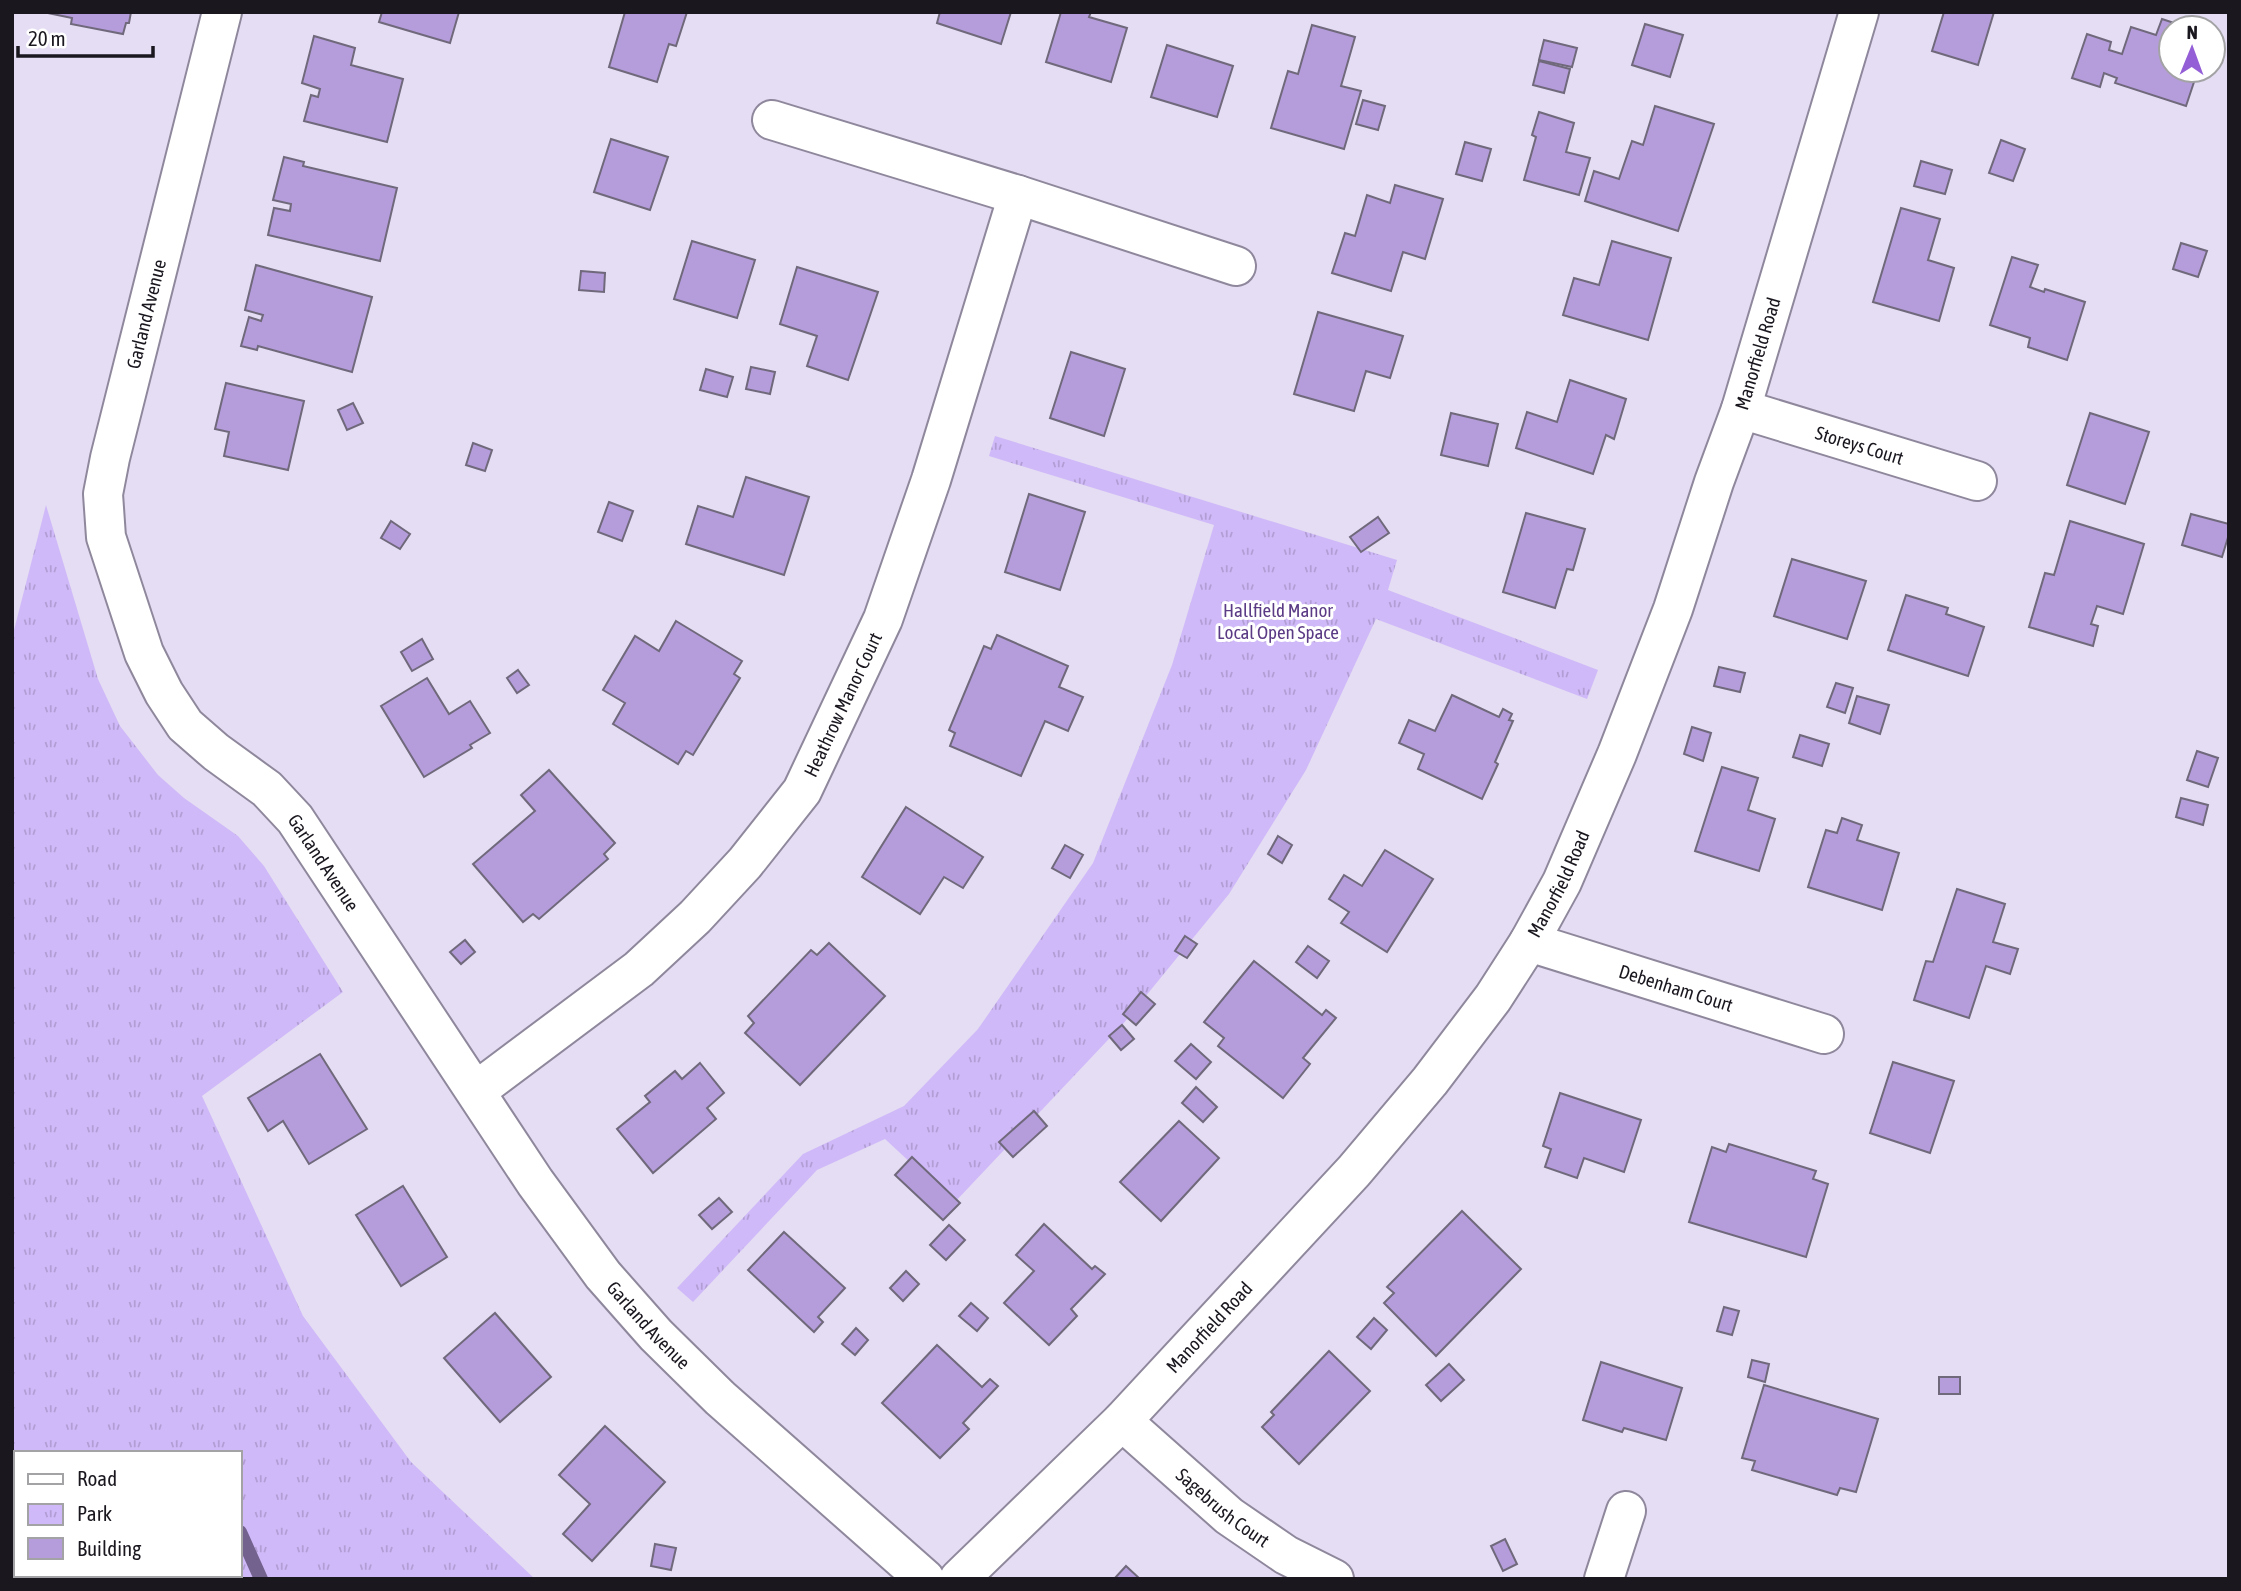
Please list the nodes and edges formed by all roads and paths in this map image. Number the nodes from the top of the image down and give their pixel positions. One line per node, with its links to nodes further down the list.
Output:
1 (222, 12): 10 (street, Garland Avenue)
2 (1859, 12): 6 (street, Manorfield Road)
3 (772, 120): 4 (street)
4 (1018, 195): 5 (street); 10 (street, Heathrow Manor Court)
5 (1236, 266)
6 (1741, 409): 7 (street, Storeys Court); 8 (street, Manorfield Road)
7 (1977, 481)
8 (1529, 942): 9 (street, Debenham Court); 11 (street, Manorfield Road)
9 (1824, 1034)
10 (476, 1091): 13 (street, Garland Avenue)
11 (1122, 1421): 14 (street, Manorfield Road); 15 (street, Sagebrush Court)
12 (1626, 1511): 16 (street)
13 (925, 1579)
14 (959, 1579)
15 (1334, 1579)
16 (1604, 1579)

